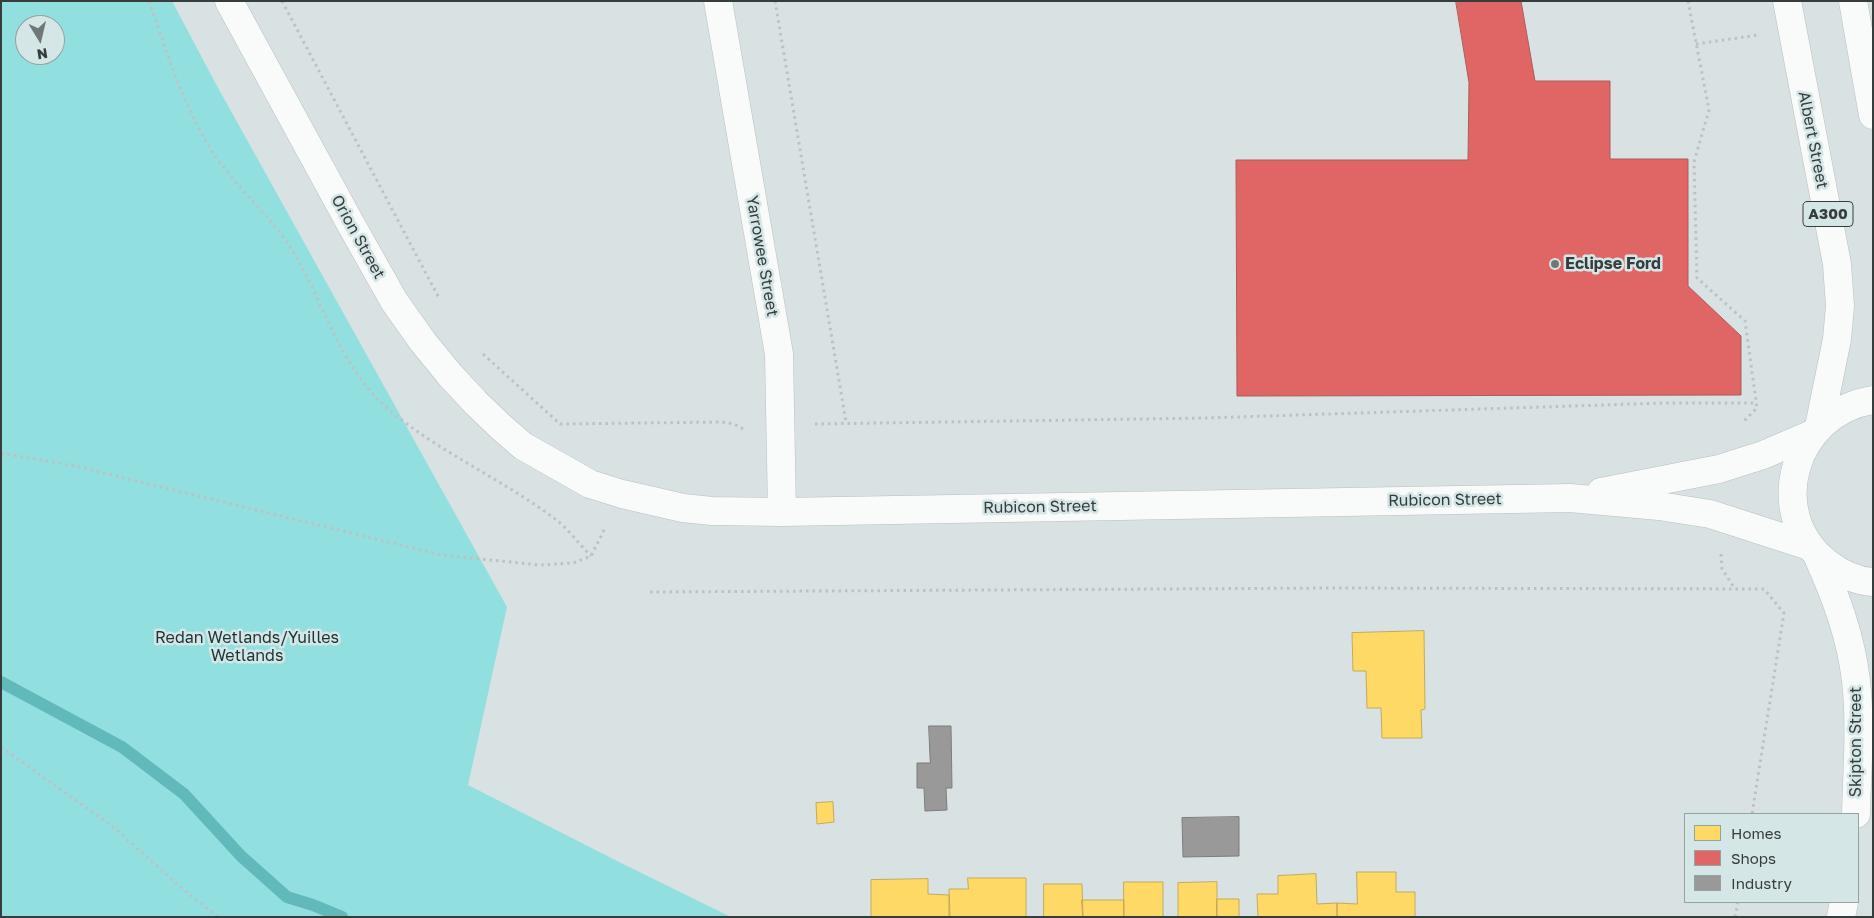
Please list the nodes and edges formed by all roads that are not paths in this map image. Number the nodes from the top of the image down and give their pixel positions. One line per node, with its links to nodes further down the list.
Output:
1 (229, 1): 8 (main road, Orion Street)
2 (718, 1): 10 (main road, Yarrowee Street)
3 (1787, 1): 7 (main road, Albert Street / A300)
4 (1853, 1): 5 (main road)
5 (1873, 115)
6 (1873, 400): 7 (main road, A300)
7 (1816, 430): 9 (main road, Rubicon Street); 11 (main road, A300)
8 (523, 446): 10 (main road, Rubicon Street)
9 (1570, 498): 10 (main road, Rubicon Street); 11 (main road, Rubicon Street)
10 (782, 512)
11 (1813, 551): 12 (main road, A300); 13 (main road, Skipton Street / A300)
12 (1873, 582)
13 (1856, 813)
14 (1844, 903): 15 (main road)
15 (1841, 917)

